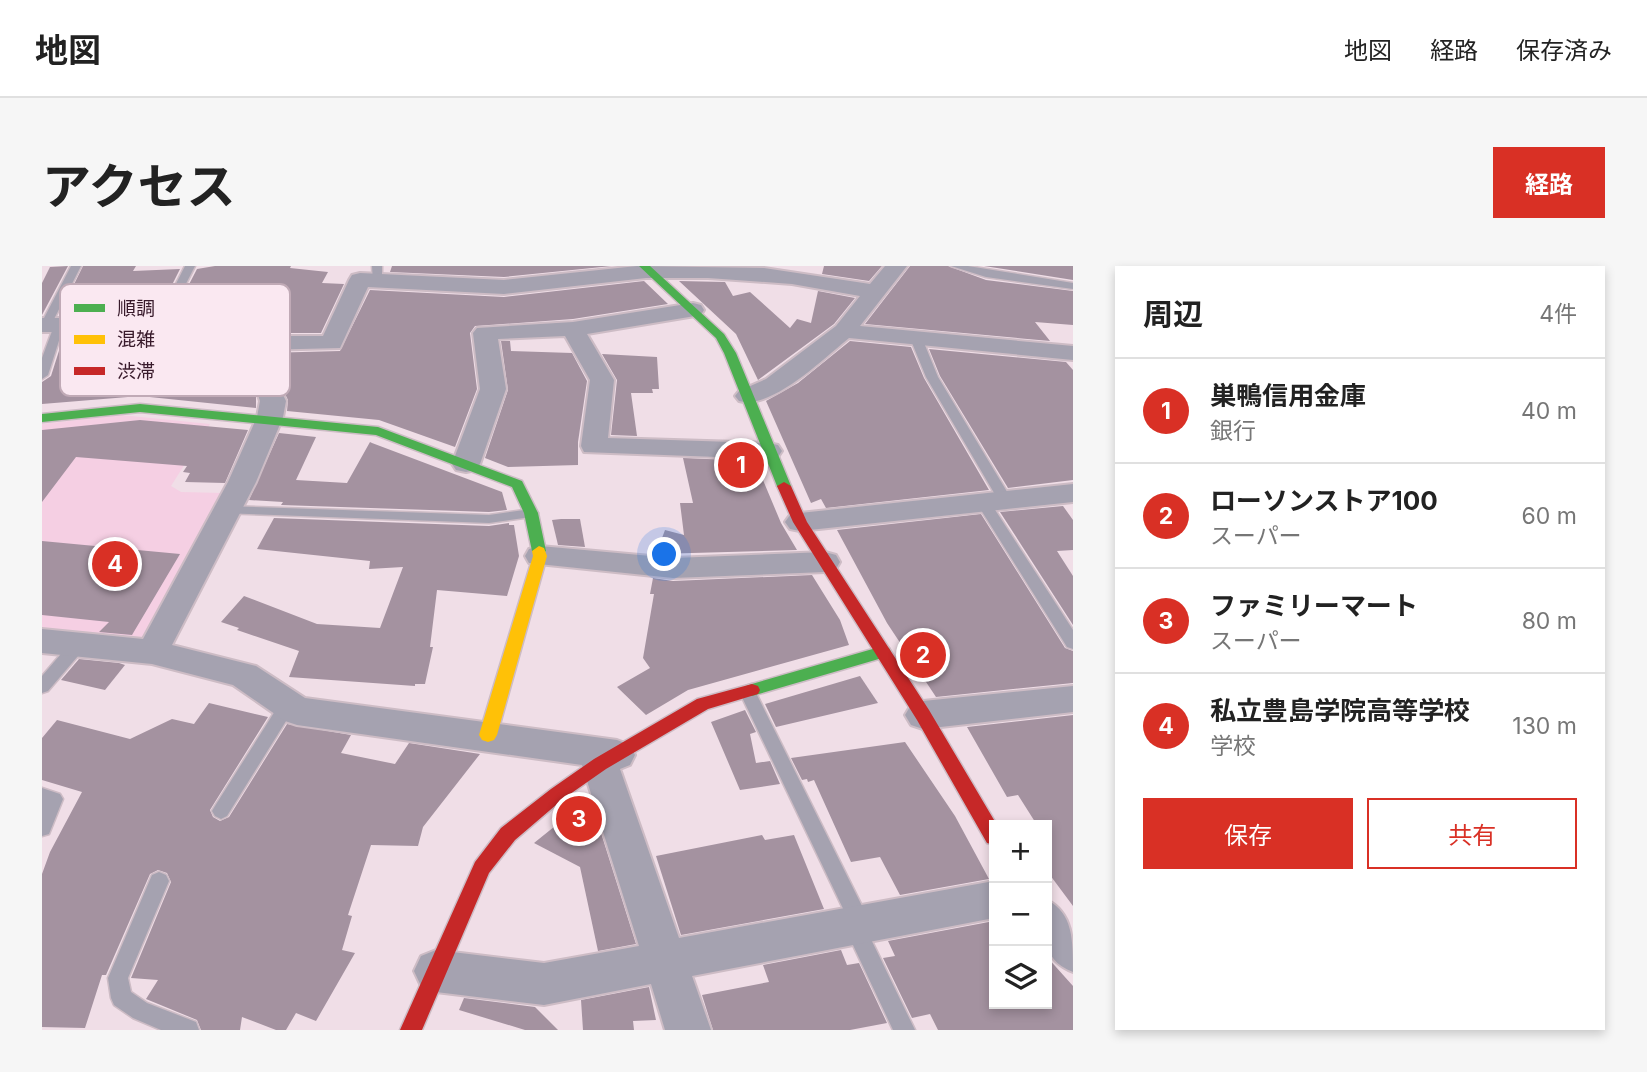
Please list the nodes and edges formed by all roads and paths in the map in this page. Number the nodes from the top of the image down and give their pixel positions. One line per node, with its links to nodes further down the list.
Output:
1 (76, 266): 8 (lane)
2 (190, 266): 9 (lane)
3 (896, 266): 11 (street)
4 (956, 266): 10 (lane)
5 (723, 269): 6 (street); 11 (street)
6 (649, 270): 7 (street); 13 (street)
7 (378, 273): 18 (street)
8 (68, 284)
9 (181, 284)
10 (1073, 286)
11 (875, 292): 16 (street)
12 (60, 301): 14 (lane)
13 (693, 310): 15 (street); 22 (street)
14 (49, 325): 20 (lane)
15 (573, 329): 25 (street); 26 (street)
16 (844, 331): 17 (street); 22 (street)
17 (916, 338): 19 (street); 28 (lane)
18 (290, 343)
19 (1072, 353)
20 (42, 375)
21 (270, 396): 24 (street)
22 (748, 396): 25 (street)
23 (42, 418): 24 (street)
24 (268, 421): 26 (street); 29 (street)
25 (768, 451): 31 (street)
26 (466, 464): 30 (street)
27 (1073, 493): 28 (street)
28 (994, 501): 31 (street); 35 (lane)
29 (226, 510): 30 (lane); 37 (street)
30 (530, 513): 32 (street)
31 (800, 522): 33 (street)
32 (540, 556): 33 (street); 44 (street)
33 (825, 562): 38 (street)
34 (42, 641): 36 (street)
35 (1073, 643)
36 (78, 645): 37 (street); 39 (lane)
37 (152, 652): 42 (street)
38 (883, 652): 40 (street); 43 (street)
39 (42, 687)
40 (748, 693): 45 (street); 52 (lane)
41 (1073, 699): 43 (street)
42 (288, 705): 44 (street); 47 (lane)
43 (923, 715): 49 (street)
44 (488, 736): 45 (street)
45 (608, 759): 55 (street); 56 (street)
46 (42, 795): 48 (lane)
47 (221, 811)
48 (42, 828)
49 (989, 828)
50 (159, 881): 57 (lane)
51 (989, 901): 52 (street)
52 (857, 925): 55 (street); 60 (lane)
53 (1052, 925): 54 (street)
54 (1073, 952)
55 (667, 961): 56 (street); 59 (street)
56 (436, 971): 58 (street)
57 (188, 1030)
58 (411, 1030)
59 (688, 1030)
60 (904, 1030)

